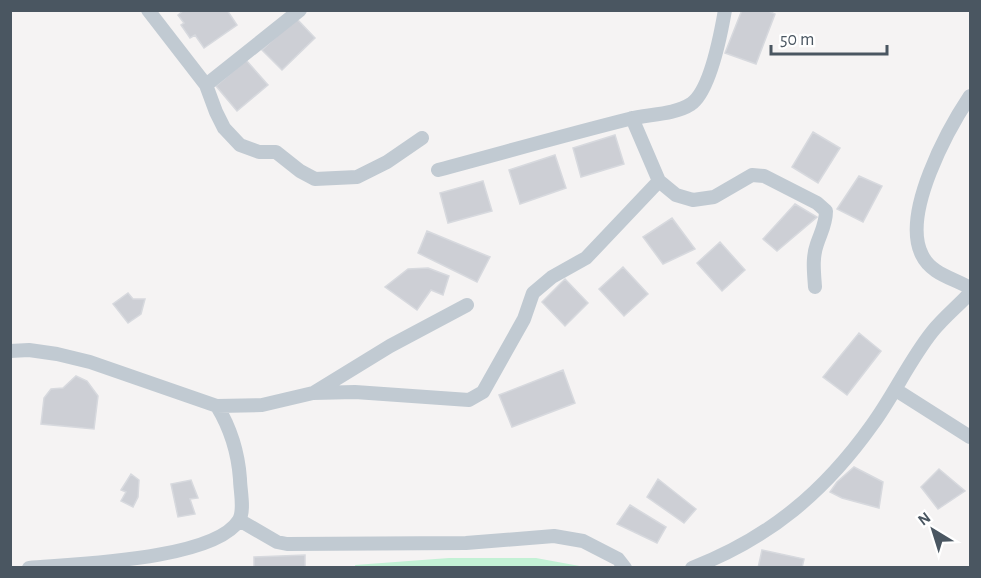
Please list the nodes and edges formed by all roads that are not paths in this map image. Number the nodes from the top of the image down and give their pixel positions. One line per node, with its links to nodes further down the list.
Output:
1 (148, 10): 4 (street)
2 (300, 10): 4 (street)
3 (725, 10): 6 (street)
4 (206, 85): 7 (street)
5 (970, 96): 11 (street)
6 (632, 118): 8 (street); 9 (street)
7 (422, 138)
8 (438, 170)
9 (659, 180): 10 (street); 16 (street)
10 (815, 287)
11 (970, 288)
12 (970, 293): 15 (street)
13 (467, 304): 16 (street)
14 (10, 351): 17 (street)
15 (896, 390): 18 (street); 22 (street)
16 (314, 393): 17 (street)
17 (217, 406): 19 (street)
18 (970, 437)
19 (239, 520): 20 (street); 21 (street)
20 (29, 567)
21 (625, 567)
22 (692, 567)

